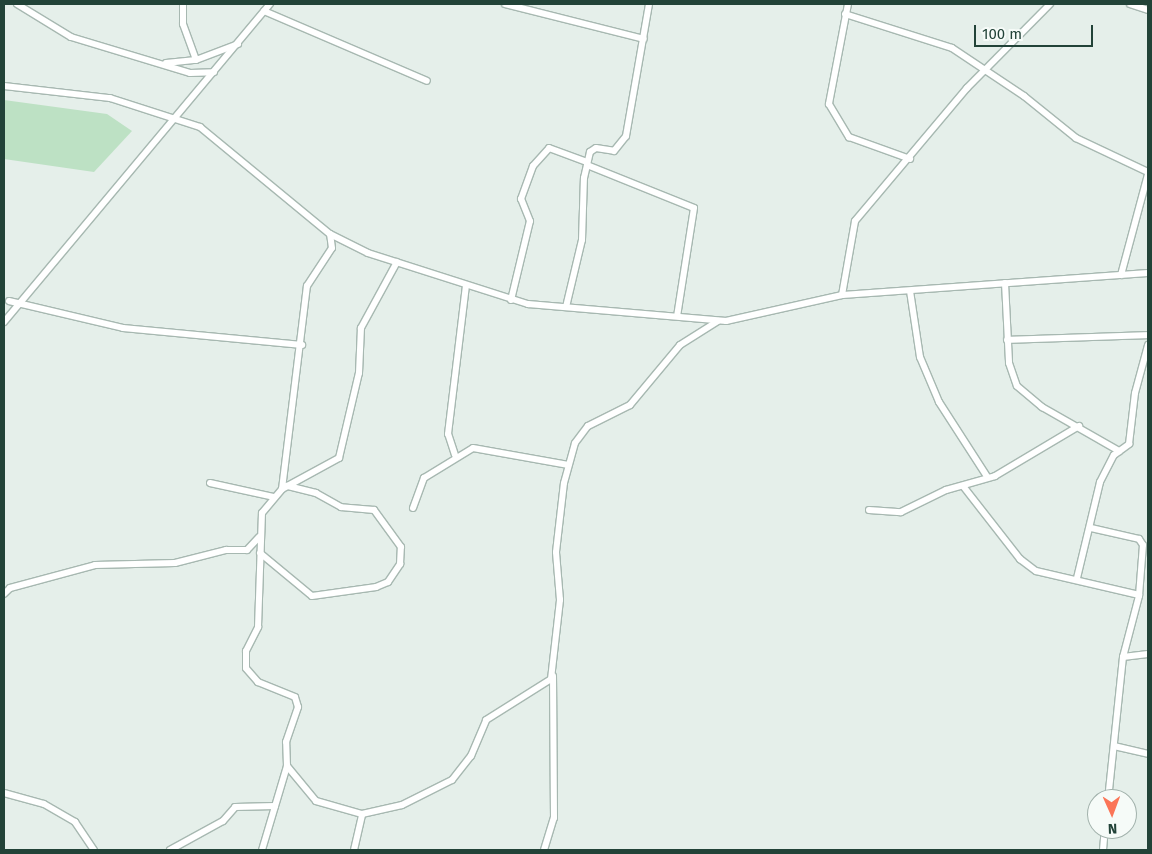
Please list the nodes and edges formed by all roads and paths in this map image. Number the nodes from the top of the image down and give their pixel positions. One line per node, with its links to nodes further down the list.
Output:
1 (17, 4): 15 (street)
2 (184, 4): 14 (street)
3 (270, 4): 10 (street)
4 (506, 4): 12 (street)
5 (649, 4): 12 (street)
6 (848, 4): 11 (street)
7 (1050, 4): 17 (street)
8 (1130, 4): 9 (street)
9 (1148, 10)
10 (264, 11): 13 (street); 18 (street)
11 (845, 14): 17 (street); 21 (street)
12 (644, 39): 22 (street)
13 (239, 44): 14 (street); 16 (street)
14 (196, 60): 15 (street)
15 (163, 63): 16 (street)
16 (214, 72): 20 (street)
17 (986, 72): 21 (street); 23 (street)
18 (427, 81)
19 (4, 86): 20 (street)
20 (172, 118): 24 (street); 34 (street)
21 (910, 159): 31 (street)
22 (587, 164): 33 (street); 35 (street); 36 (street)
23 (1148, 173): 27 (street)
24 (330, 234): 25 (street); 41 (street)
25 (397, 262): 29 (street); 50 (street)
26 (1148, 273): 27 (street)
27 (1121, 275): 28 (street)
28 (1005, 283): 30 (street); 40 (street)
29 (466, 286): 33 (street); 45 (street)
30 (910, 291): 31 (street); 47 (street)
31 (842, 295): 37 (street)
32 (9, 300): 34 (street)
33 (511, 300): 35 (street)
34 (20, 303): 38 (street); 41 (street)
35 (566, 307): 36 (street)
36 (677, 316): 37 (street)
37 (718, 321): 46 (street)
38 (4, 322)
39 (1148, 335): 40 (street)
40 (1007, 340): 43 (street)
41 (302, 345): 50 (street)
42 (1148, 345): 44 (street)
43 (1079, 426): 44 (street); 47 (street)
44 (1119, 451): 54 (street)
45 (455, 455): 46 (street); 52 (street)
46 (568, 465): 63 (street)
47 (988, 478): 49 (street)
48 (210, 483): 51 (street)
49 (963, 486): 53 (street); 58 (street)
50 (284, 488): 51 (street); 56 (street)
51 (274, 497): 55 (street)
52 (413, 508)
53 (869, 510)
54 (1091, 528): 57 (street); 58 (street)
55 (260, 537): 56 (street); 59 (street)
56 (260, 553): 66 (street)
57 (1145, 563): 60 (street)
58 (1077, 578): 60 (street)
59 (4, 594)
60 (1140, 594): 62 (street)
61 (1148, 654): 62 (street)
62 (1123, 657): 64 (street)
63 (553, 675): 70 (street); 75 (street)
64 (1114, 746): 65 (street); 67 (street)
65 (1148, 754)
66 (287, 766): 69 (street); 70 (street)
67 (1109, 789)
68 (4, 793): 71 (street)
69 (275, 806): 72 (street); 73 (street)
70 (362, 814): 74 (street)
71 (94, 850)
72 (170, 850)
73 (262, 850)
74 (354, 850)
75 (544, 850)

